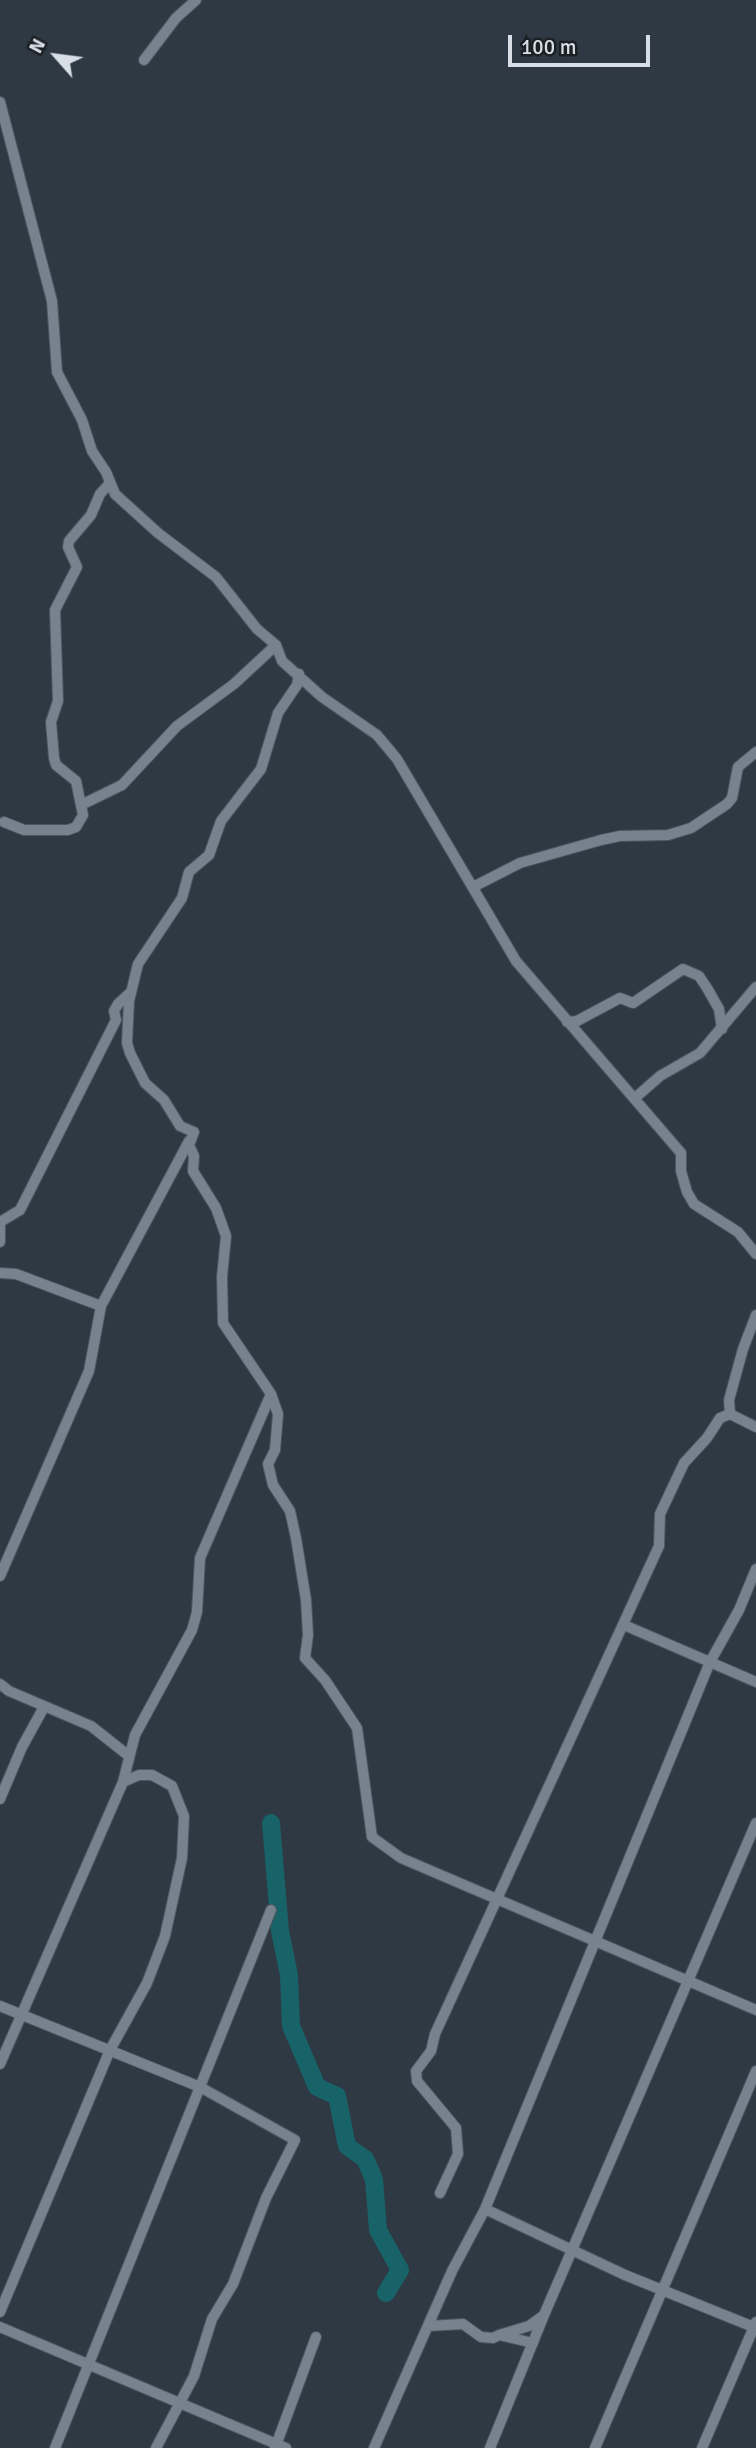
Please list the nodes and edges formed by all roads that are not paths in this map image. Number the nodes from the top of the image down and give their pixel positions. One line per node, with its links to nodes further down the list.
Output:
1 (196, 0): 2 (street)
2 (144, 60)
3 (0, 102): 4 (street)
4 (109, 484): 5 (street); 8 (street)
5 (276, 645): 6 (street); 8 (street)
6 (299, 674): 10 (street); 12 (street)
7 (756, 752): 10 (street)
8 (83, 804): 9 (street)
9 (4, 822)
10 (473, 887): 13 (street)
11 (756, 987): 14 (street)
12 (131, 992): 16 (street); 17 (street)
13 (568, 1022): 14 (street); 15 (street)
14 (722, 1029): 15 (street)
15 (635, 1098): 19 (street)
16 (194, 1132): 21 (street); 23 (street)
17 (0, 1223): 18 (street)
18 (0, 1242)
19 (756, 1254)
20 (0, 1273): 21 (street)
21 (101, 1306): 27 (street)
22 (756, 1315): 24 (street)
23 (271, 1394): 33 (street); 37 (street)
24 (730, 1414): 25 (street); 28 (street)
25 (756, 1427)
26 (756, 1569): 29 (street)
27 (0, 1576)
28 (624, 1625): 29 (street); 37 (street)
29 (710, 1662): 30 (street); 39 (street)
30 (756, 1682)
31 (0, 1684): 32 (street)
32 (44, 1707): 33 (street); 35 (street)
33 (130, 1756): 34 (street)
34 (123, 1782): 43 (street); 44 (street)
35 (0, 1799)
36 (756, 1823): 40 (street)
37 (499, 1897): 39 (street); 48 (street)
38 (271, 1910): 47 (street)
39 (597, 1941): 40 (street); 49 (street)
40 (689, 1979): 42 (street); 50 (street)
41 (0, 2006): 43 (street)
42 (756, 2010)
43 (20, 2016): 44 (street); 45 (street)
44 (110, 2050): 47 (street); 52 (street)
45 (0, 2064)
46 (756, 2071): 51 (street)
47 (200, 2087): 60 (street); 61 (street)
48 (440, 2193)
49 (485, 2209): 50 (street); 55 (street)
50 (573, 2248): 51 (street); 53 (street)
51 (663, 2289): 54 (street); 67 (street)
52 (0, 2312)
53 (544, 2315): 57 (street); 59 (street)
54 (755, 2325): 68 (street)
55 (428, 2326): 57 (street); 65 (street)
56 (0, 2327): 60 (street)
57 (499, 2335): 59 (street)
58 (316, 2337): 62 (street)
59 (533, 2343): 66 (street)
60 (90, 2367): 61 (street); 63 (street)
61 (181, 2403): 62 (street); 64 (street)
62 (279, 2447)
63 (55, 2448)
64 (156, 2448)
65 (374, 2448)
66 (490, 2448)
67 (595, 2448)
68 (702, 2448)

